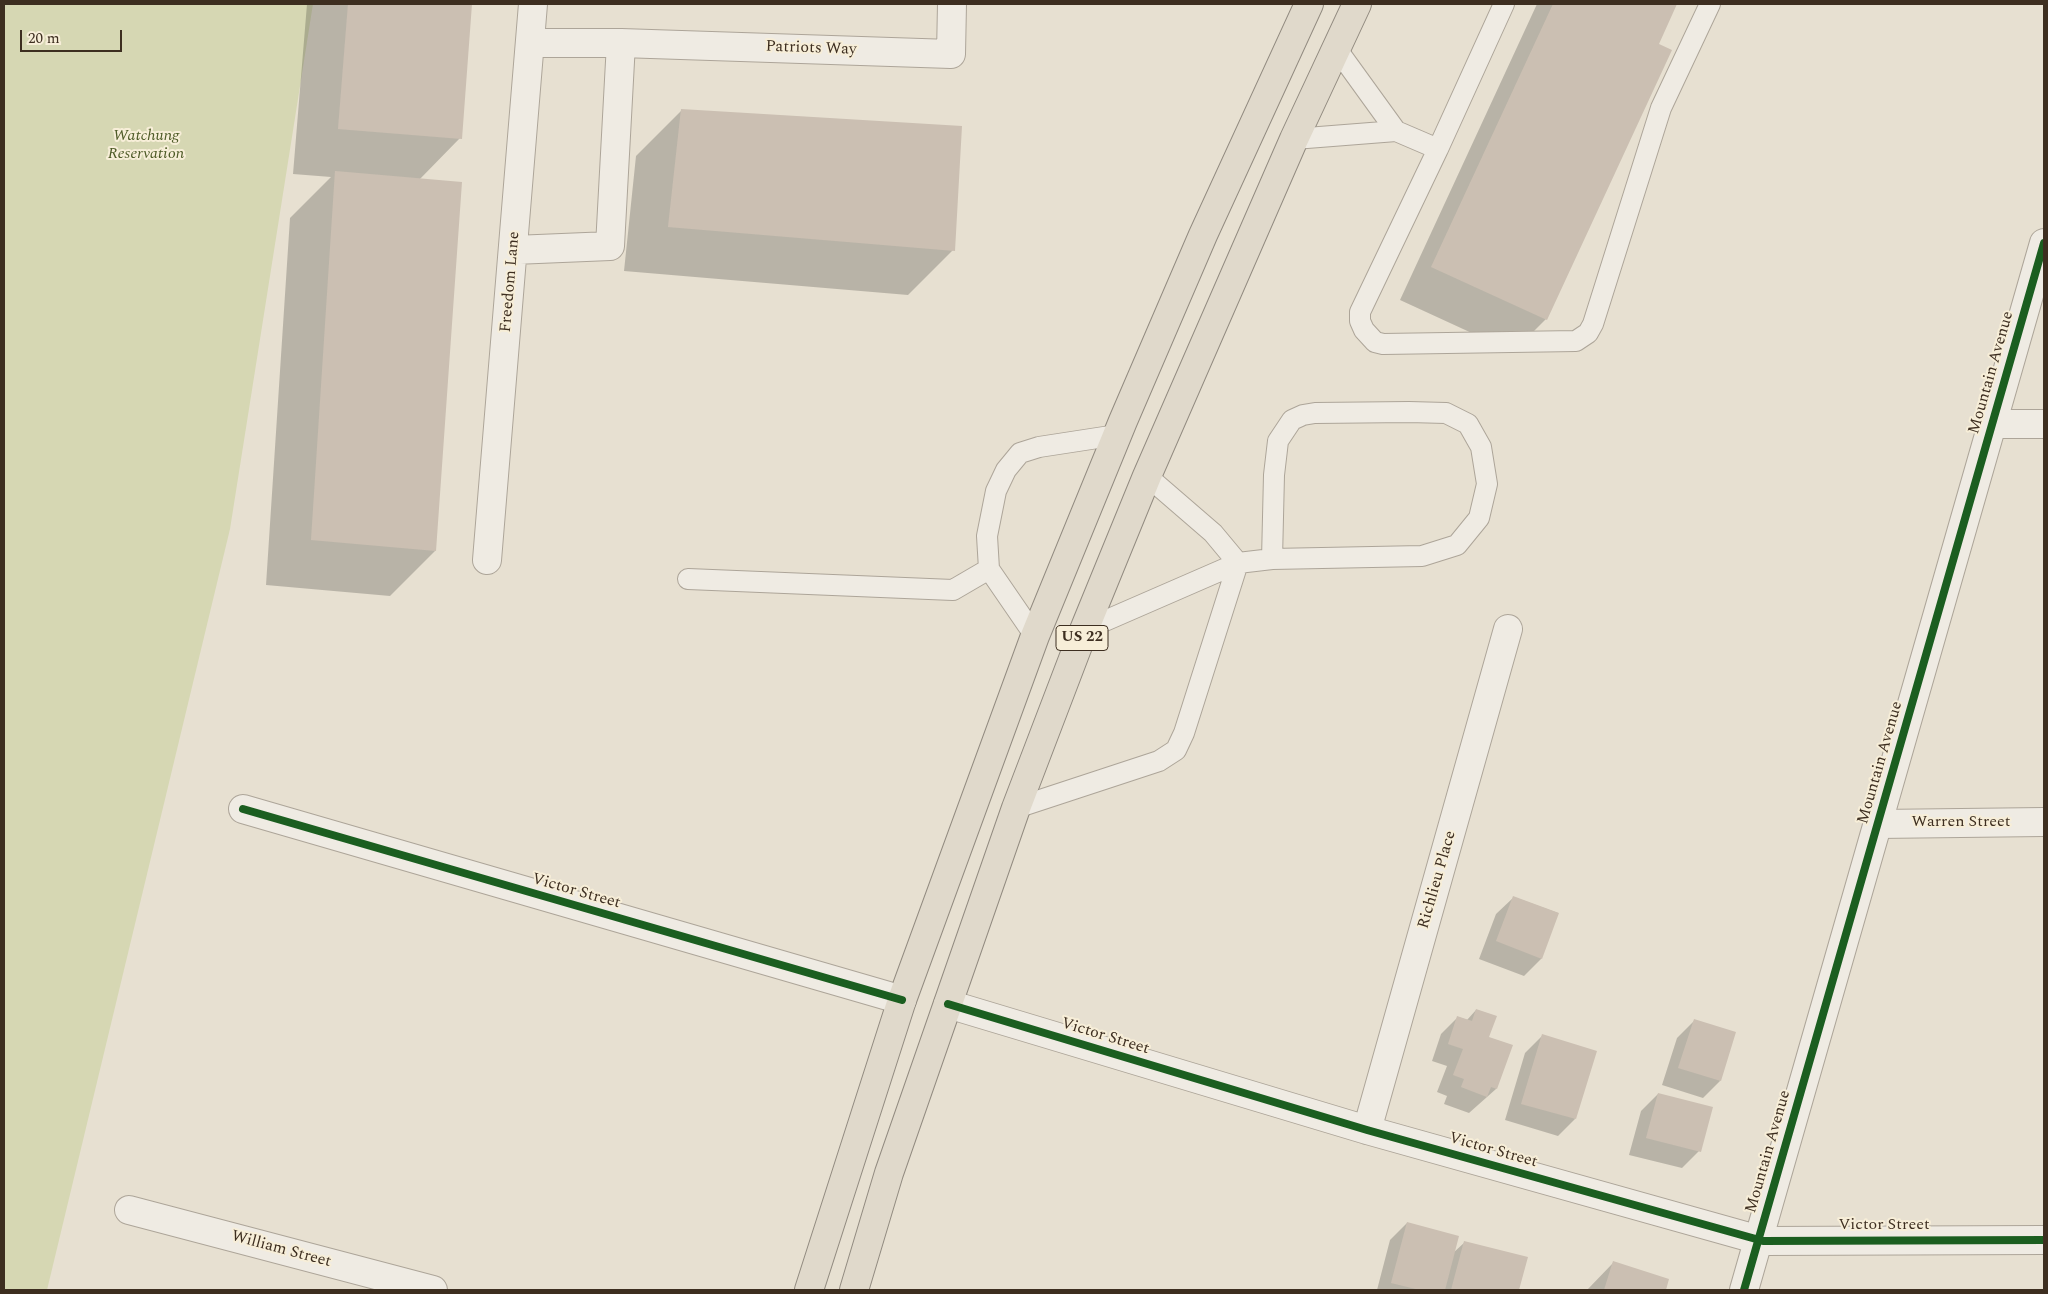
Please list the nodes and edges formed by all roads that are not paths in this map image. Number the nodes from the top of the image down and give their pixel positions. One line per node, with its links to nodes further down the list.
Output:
1 (533, 4): 7 (street, Freedom Lane)
2 (952, 4): 8 (street, Patriots Way)
3 (1309, 4): 17 (highway, US 22)
4 (1357, 4): 9 (highway, US 22)
5 (1504, 4): 12 (lane)
6 (1710, 4): 12 (lane)
7 (530, 43): 8 (street, Patriots Way); 14 (street, Freedom Lane)
8 (621, 43): 14 (street)
9 (1336, 48): 10 (lane); 11 (highway, US 22)
10 (1396, 131): 11 (lane); 12 (lane)
11 (1294, 139): 18 (highway, US 22)
12 (1438, 149)
13 (2044, 243): 15 (street, Mountain Avenue)
14 (514, 250): 20 (street, Freedom Lane)
15 (1992, 424): 16 (street); 30 (street, Mountain Avenue)
16 (2044, 424)
17 (1117, 435): 22 (lane); 26 (highway, US 22)
18 (1147, 476): 21 (lane); 25 (highway, US 22)
19 (1272, 559): 19 (lane); 21 (lane)
20 (487, 560)
21 (1238, 563): 25 (lane); 27 (lane)
22 (988, 568): 23 (lane); 26 (lane)
23 (688, 579)
24 (1508, 629): 33 (street, Richlieu Place)
25 (1084, 630): 27 (highway, US 22)
26 (1035, 636): 31 (highway, US 22)
27 (1016, 808): 32 (highway, US 22)
28 (244, 809): 31 (street, Victor Street)
29 (2044, 822): 30 (street, Warren Street)
30 (1878, 824): 35 (street, Mountain Avenue)
31 (902, 1000): 39 (highway, US 22)
32 (948, 1004): 33 (street, Victor Street); 40 (highway, US 22)
33 (1367, 1130): 35 (street, Victor Street)
34 (129, 1210): 37 (street, William Street)
35 (1758, 1240): 36 (street, Victor Street); 41 (street, Mountain Avenue)
36 (2044, 1240)
37 (344, 1279): 38 (street, William Street)
38 (432, 1290)
39 (809, 1290)
40 (854, 1290)
41 (1744, 1290)

